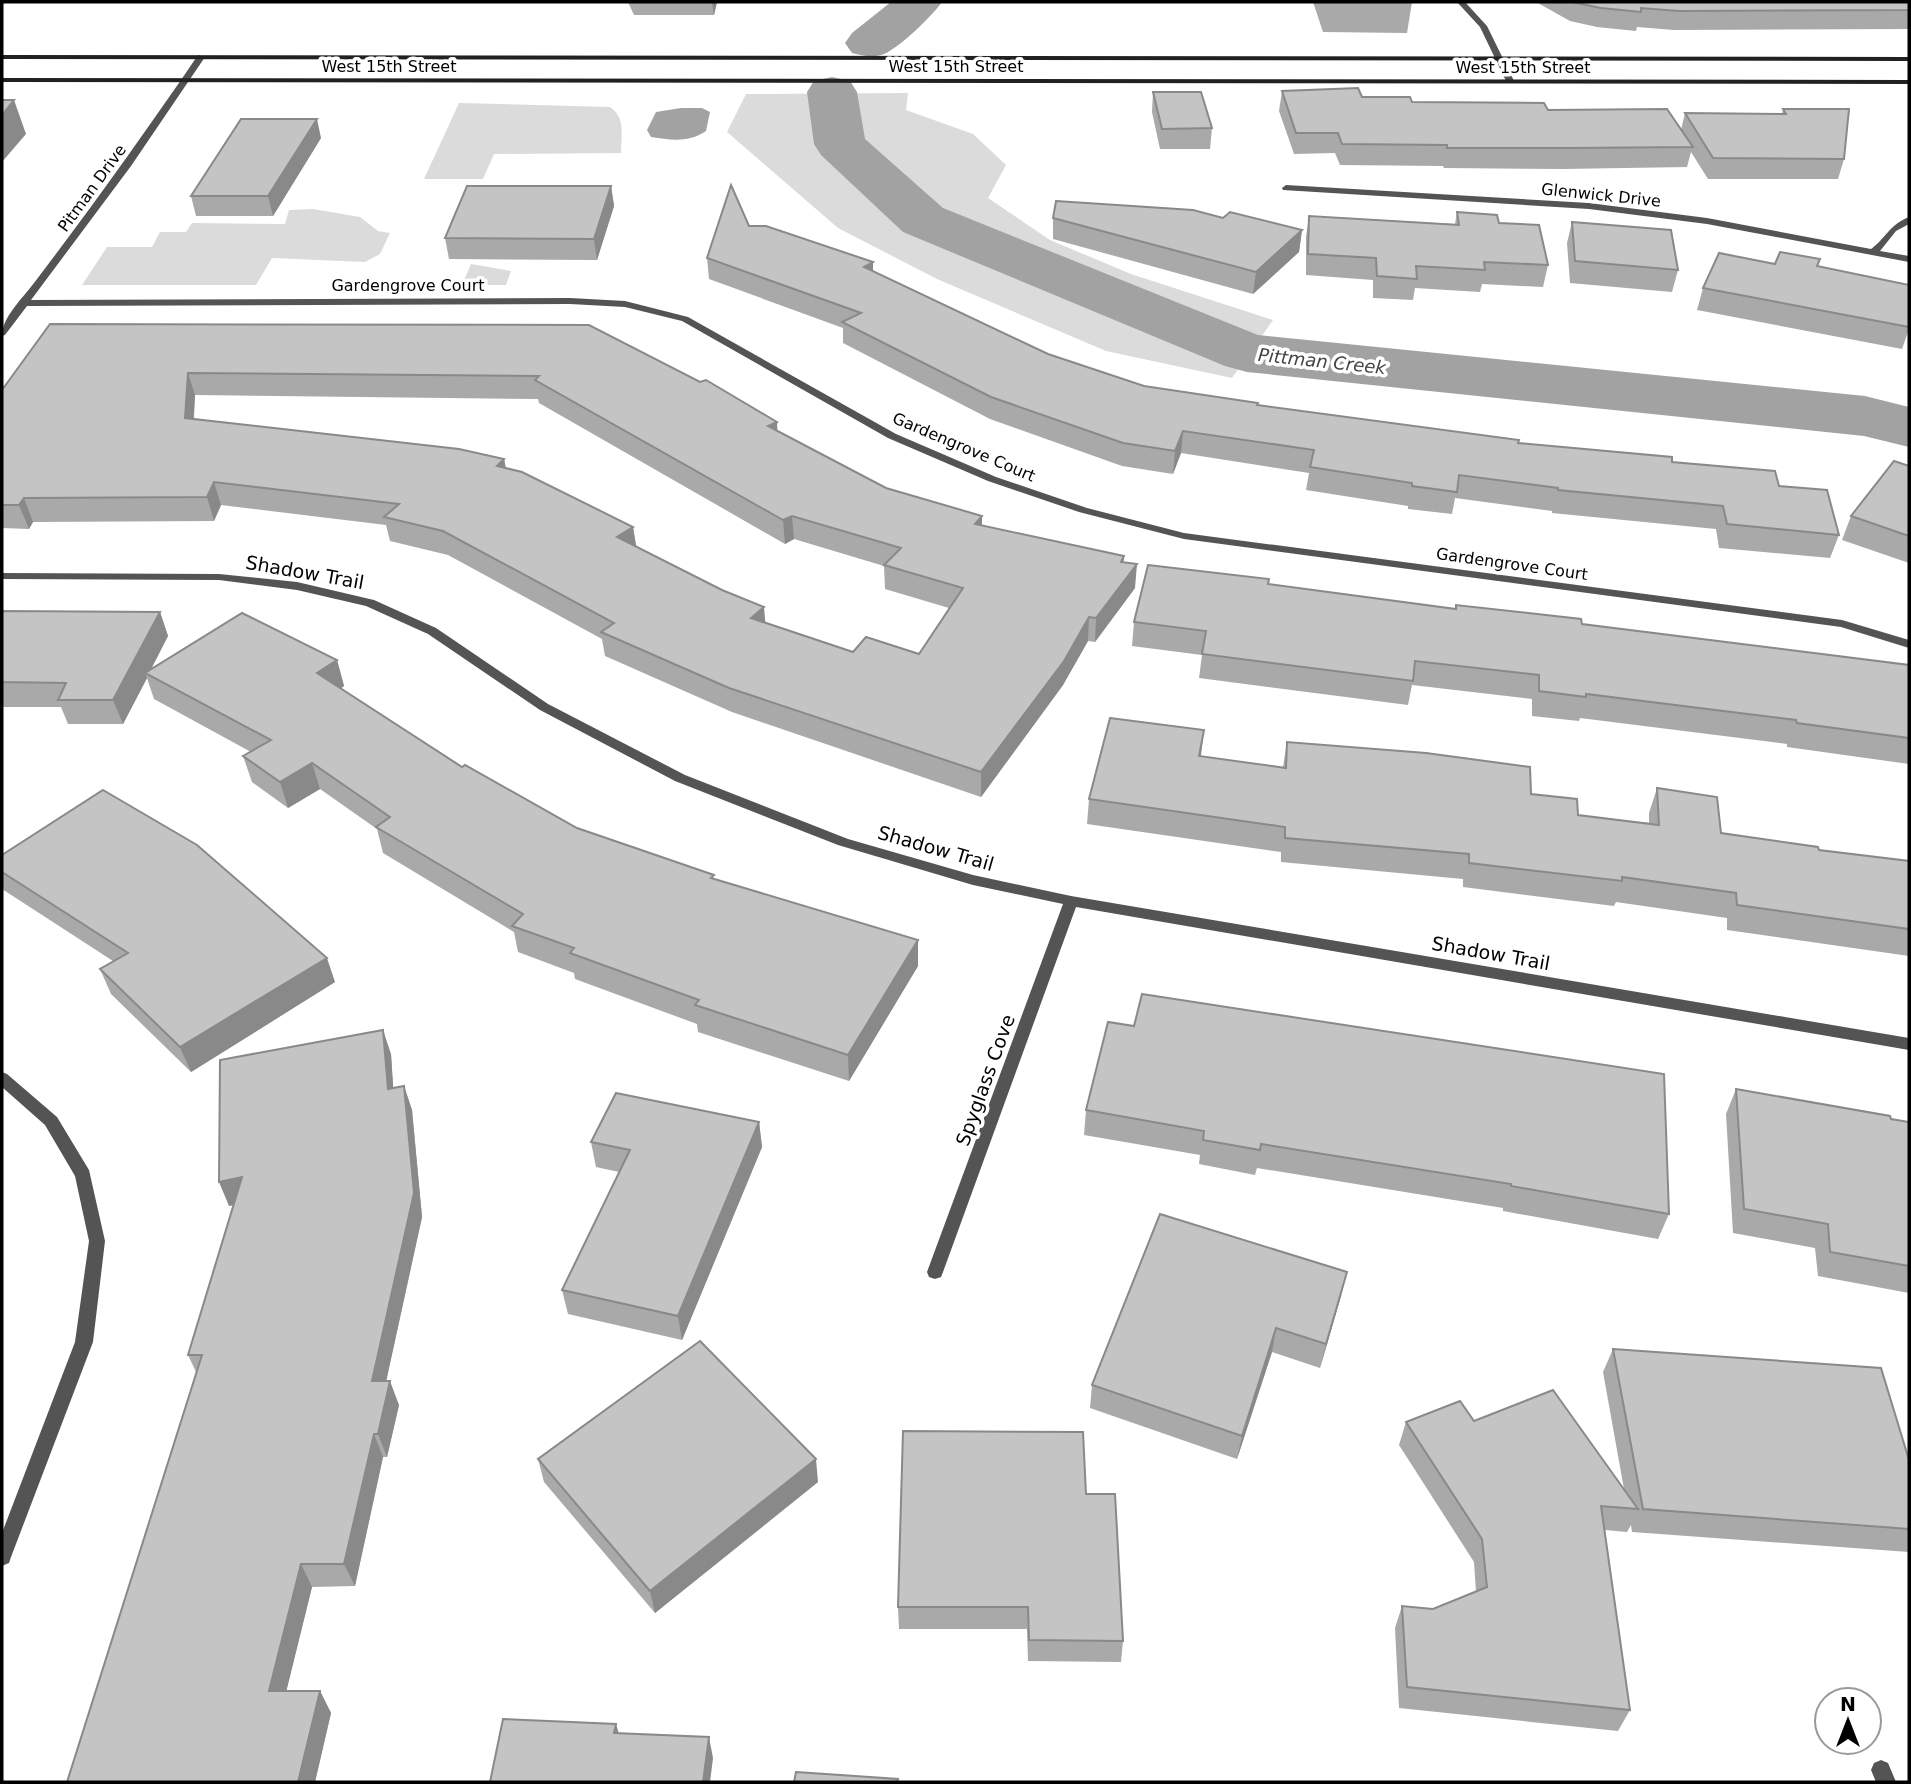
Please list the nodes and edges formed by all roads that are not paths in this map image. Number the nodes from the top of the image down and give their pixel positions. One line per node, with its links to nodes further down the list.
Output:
1 (1461, 2): 5 (street)
2 (2, 57): 3 (main road, West 15th Street)
3 (201, 58): 4 (main road, West 15th Street); 8 (street, Pitman Drive)
4 (748, 58): 5 (main road, West 15th Street); 9 (main road)
5 (1499, 58): 6 (main road, West 15th Street); 10 (street)
6 (1909, 59)
7 (2, 80): 8 (main road, West 15th Street)
8 (184, 80): 9 (main road, West 15th Street); 16 (street, Pitman Drive)
9 (742, 80): 10 (main road, West 15th Street)
10 (1510, 81): 11 (main road, West 15th Street)
11 (1909, 82)
12 (1286, 188): 14 (street, Glenwick Drive)
13 (1909, 220): 14 (street)
14 (1874, 251): 15 (street, Glenwick Drive)
15 (1909, 259)
16 (23, 303): 17 (street, Pitman Drive); 19 (street, Gardengrove Court)
17 (2, 332)
18 (2, 576): 20 (street, Shadow Trail)
19 (1909, 644)
20 (1071, 901): 21 (street, Shadow Trail); 23 (street, Spyglass Cove)
21 (1909, 1044)
22 (2, 1078): 24 (street)
23 (935, 1272)
24 (2, 1557)

